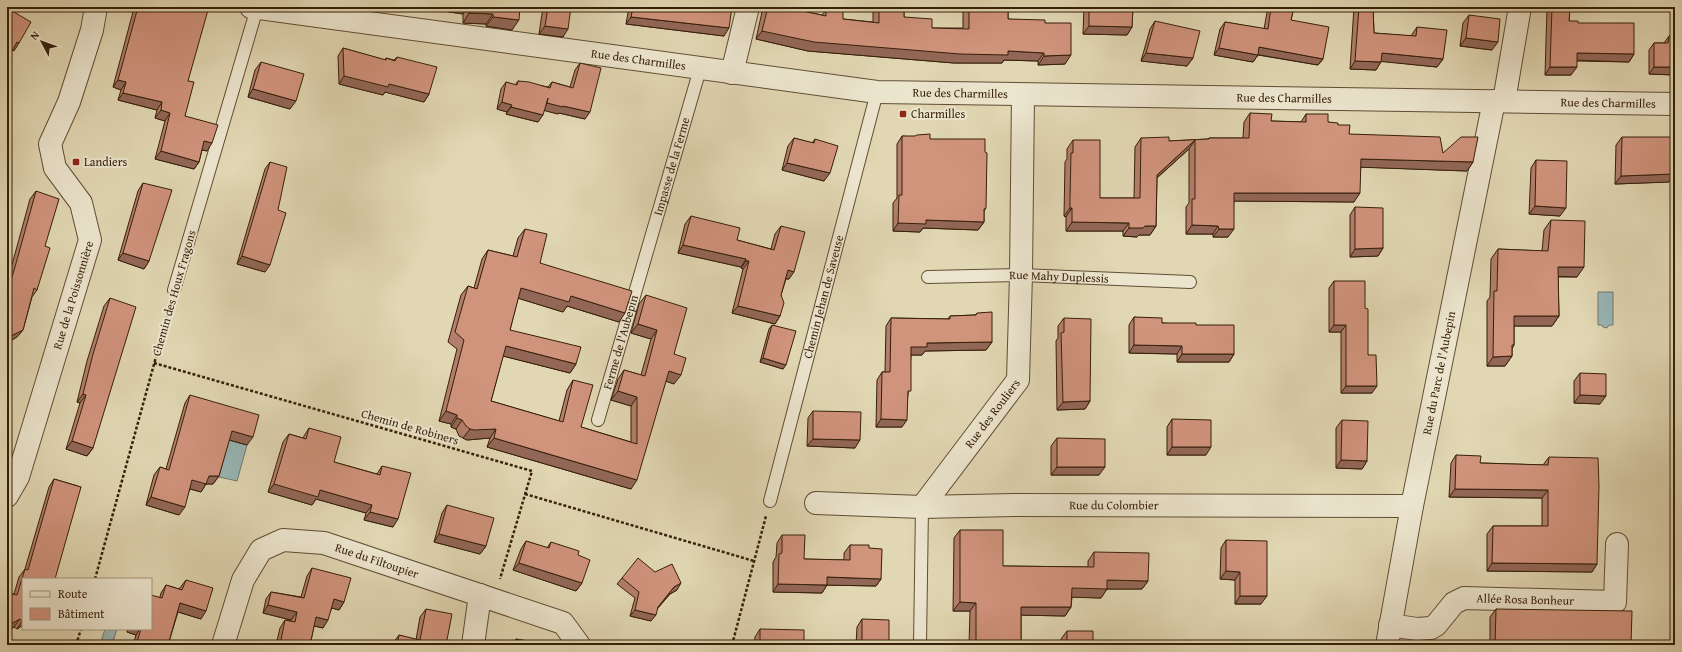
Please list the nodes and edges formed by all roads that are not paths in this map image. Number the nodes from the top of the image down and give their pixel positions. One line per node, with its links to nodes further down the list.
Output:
1 (96, 7): 17 (street, Rue de la Poissonnière)
2 (254, 7): 5 (street, Rue des Charmilles); 15 (lane, Chemin des Houx Fragons)
3 (748, 7): 6 (street)
4 (1520, 7): 9 (street, Rue du Parc de l'Aubepin)
5 (700, 69): 6 (street, Rue des Charmilles); 11 (lane, Impasse de la Ferme)
6 (732, 74): 7 (street, Rue des Charmilles)
7 (877, 92): 8 (street, Rue des Charmilles); 18 (lane, Chemin Jehan de Saveuse)
8 (1023, 95): 9 (street, Rue des Charmilles); 12 (street, Rue des Rouliers)
9 (1499, 101): 10 (street, Rue des Charmilles); 20 (street, Rue du Parc de l'Aubepin)
10 (1675, 104)
11 (644, 264): 16 (lane, Ferme de l'Aubepin)
12 (1021, 275): 13 (lane, Rue Mahy Duplessis); 14 (lane, Rue Mahy Duplessis); 21 (street, Rue des Rouliers)
13 (928, 277)
14 (1190, 282)
15 (174, 290)
16 (598, 420)
17 (7, 496)
18 (770, 501)
19 (816, 503): 21 (street, Rue du Colombier)
20 (1412, 506): 21 (street, Rue du Colombier); 24 (street, Rue du Parc de l'Aubepin)
21 (922, 507): 28 (lane)
22 (1617, 544): 24 (street, Allée Rosa Bonheur)
23 (487, 597): 25 (street, Rue du Filtoupier); 26 (street); 27 (street, Rue du Filtoupier)
24 (1389, 635)
25 (223, 645)
26 (473, 645)
27 (579, 645)
28 (920, 645)

